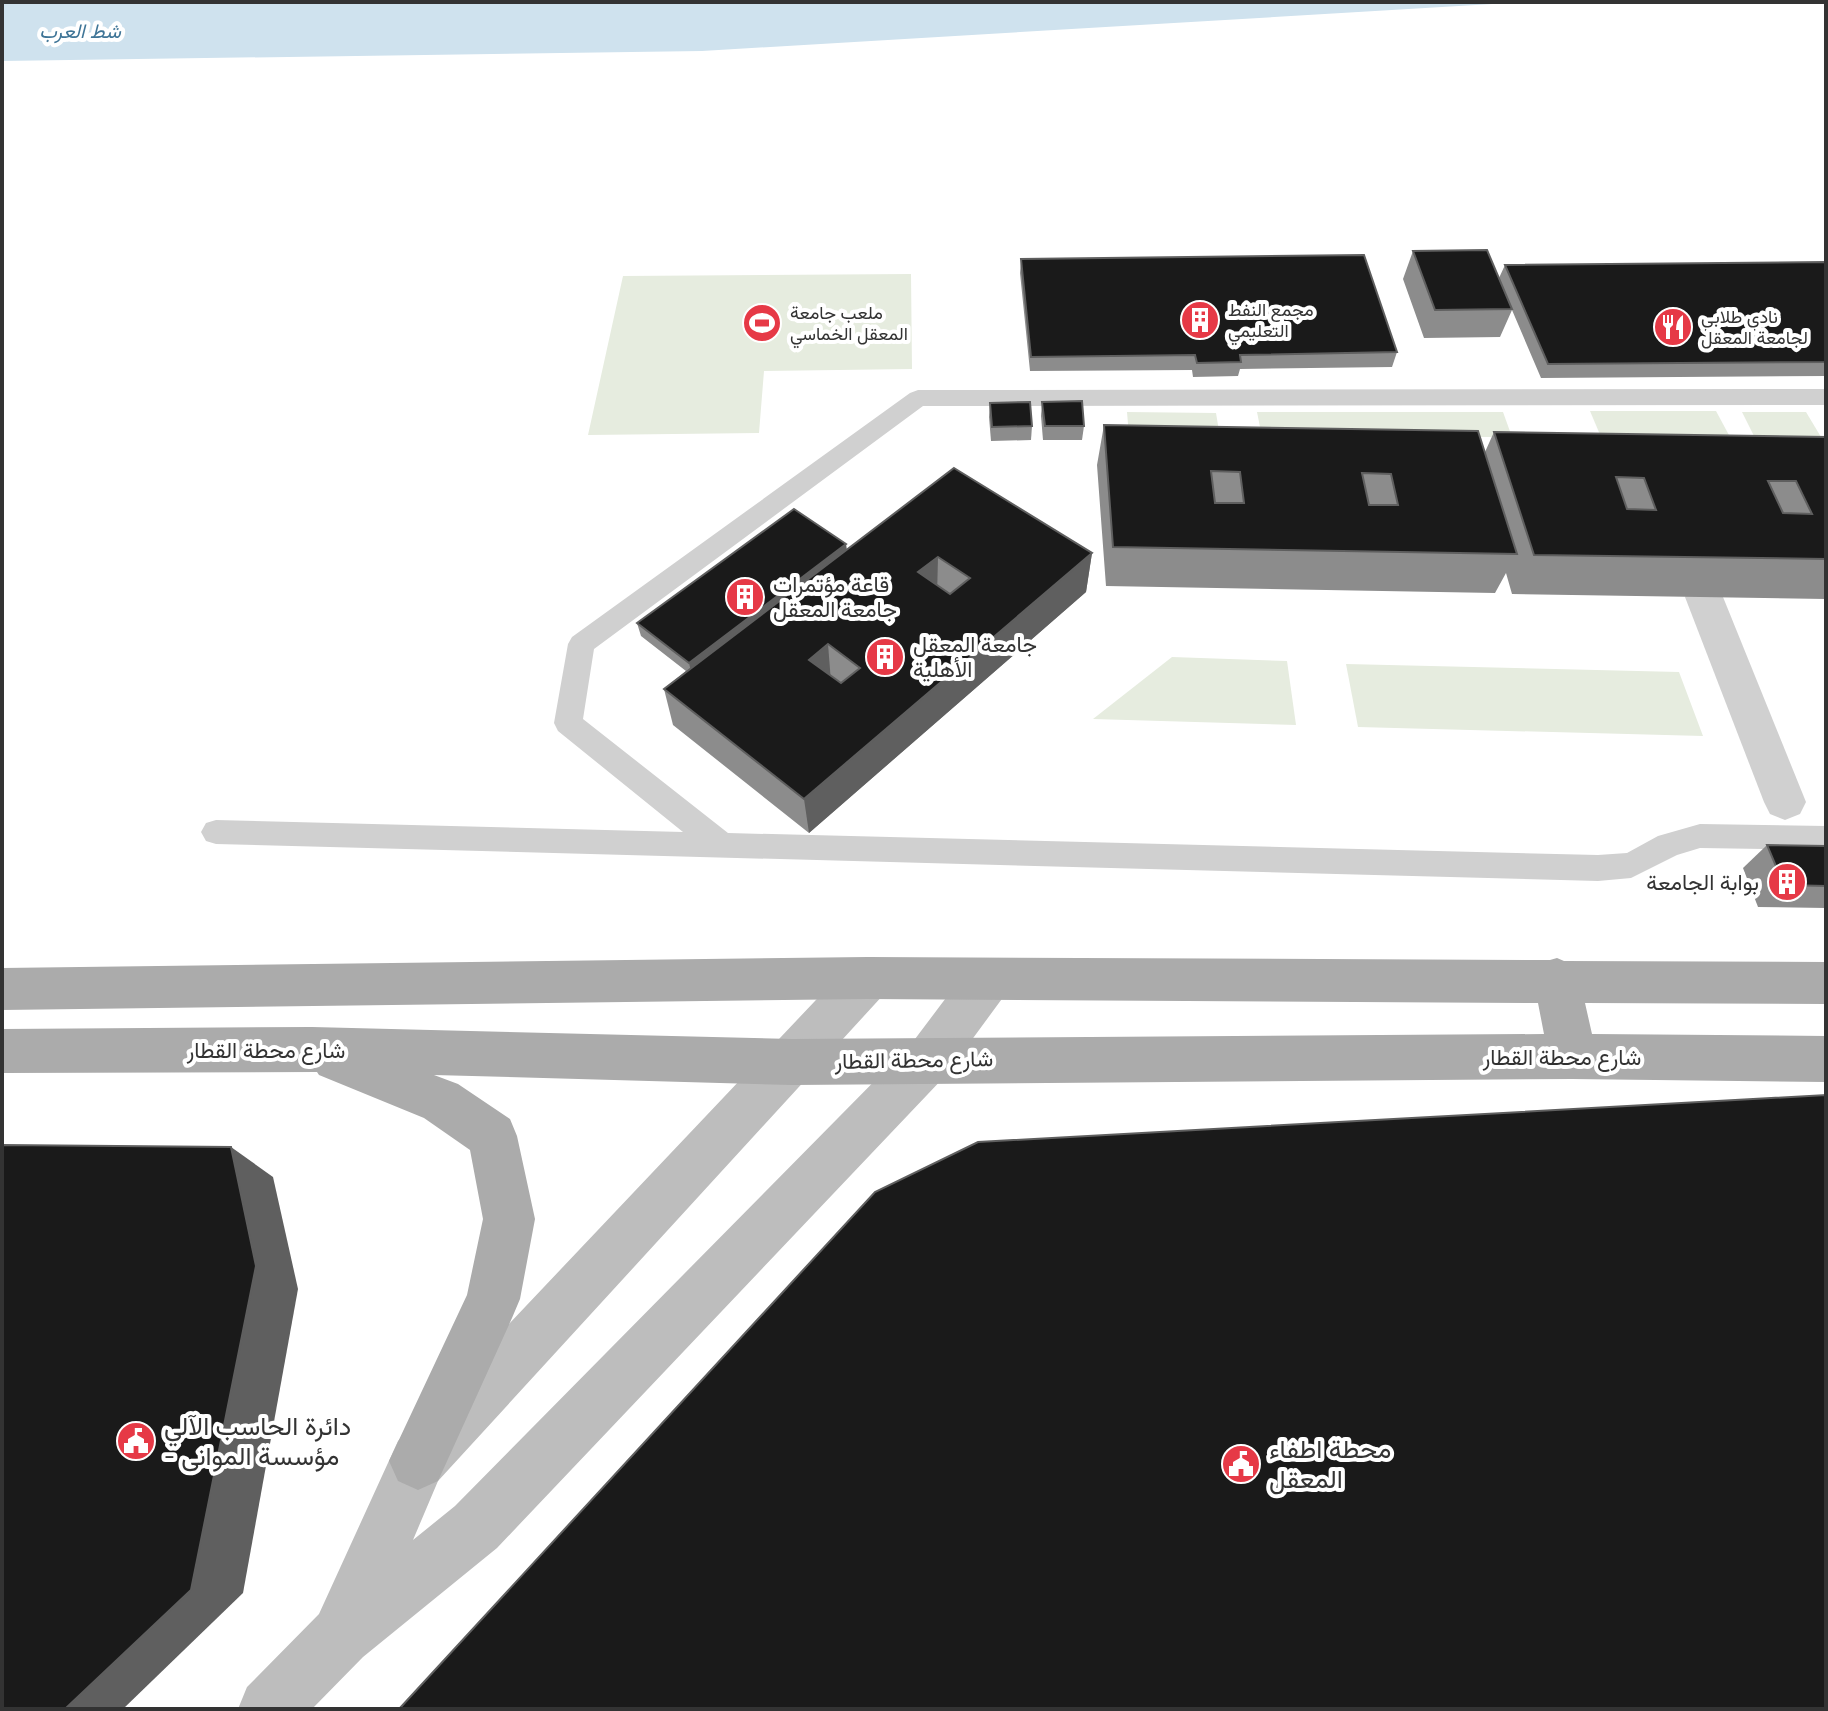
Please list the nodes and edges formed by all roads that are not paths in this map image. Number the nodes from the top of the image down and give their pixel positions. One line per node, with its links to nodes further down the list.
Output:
1 (1826, 397): 5 (lane)
2 (1704, 597): 3 (street)
3 (1804, 826): 5 (lane); 6 (lane)
4 (216, 832): 5 (lane)
5 (720, 844)
6 (1812, 869)
7 (868, 978): 9 (main road); 11 (main road); 17 (main road)
8 (1557, 979): 9 (main road); 10 (main road); 14 (main road)
9 (987, 981): 15 (main road)
10 (1826, 983)
11 (2, 989)
12 (312, 1049): 13 (main road, شارع محطة القطار); 17 (main road, شارع محطة القطار); 18 (main road)
13 (2, 1051)
14 (1572, 1056): 15 (main road, شارع محطة القطار); 16 (main road, شارع محطة القطار)
15 (929, 1059): 17 (main road, شارع محطة القطار); 19 (main road)
16 (1826, 1059)
17 (792, 1062): 18 (main road)
18 (418, 1461): 19 (main road)
19 (341, 1635): 20 (main road)
20 (269, 1709)

